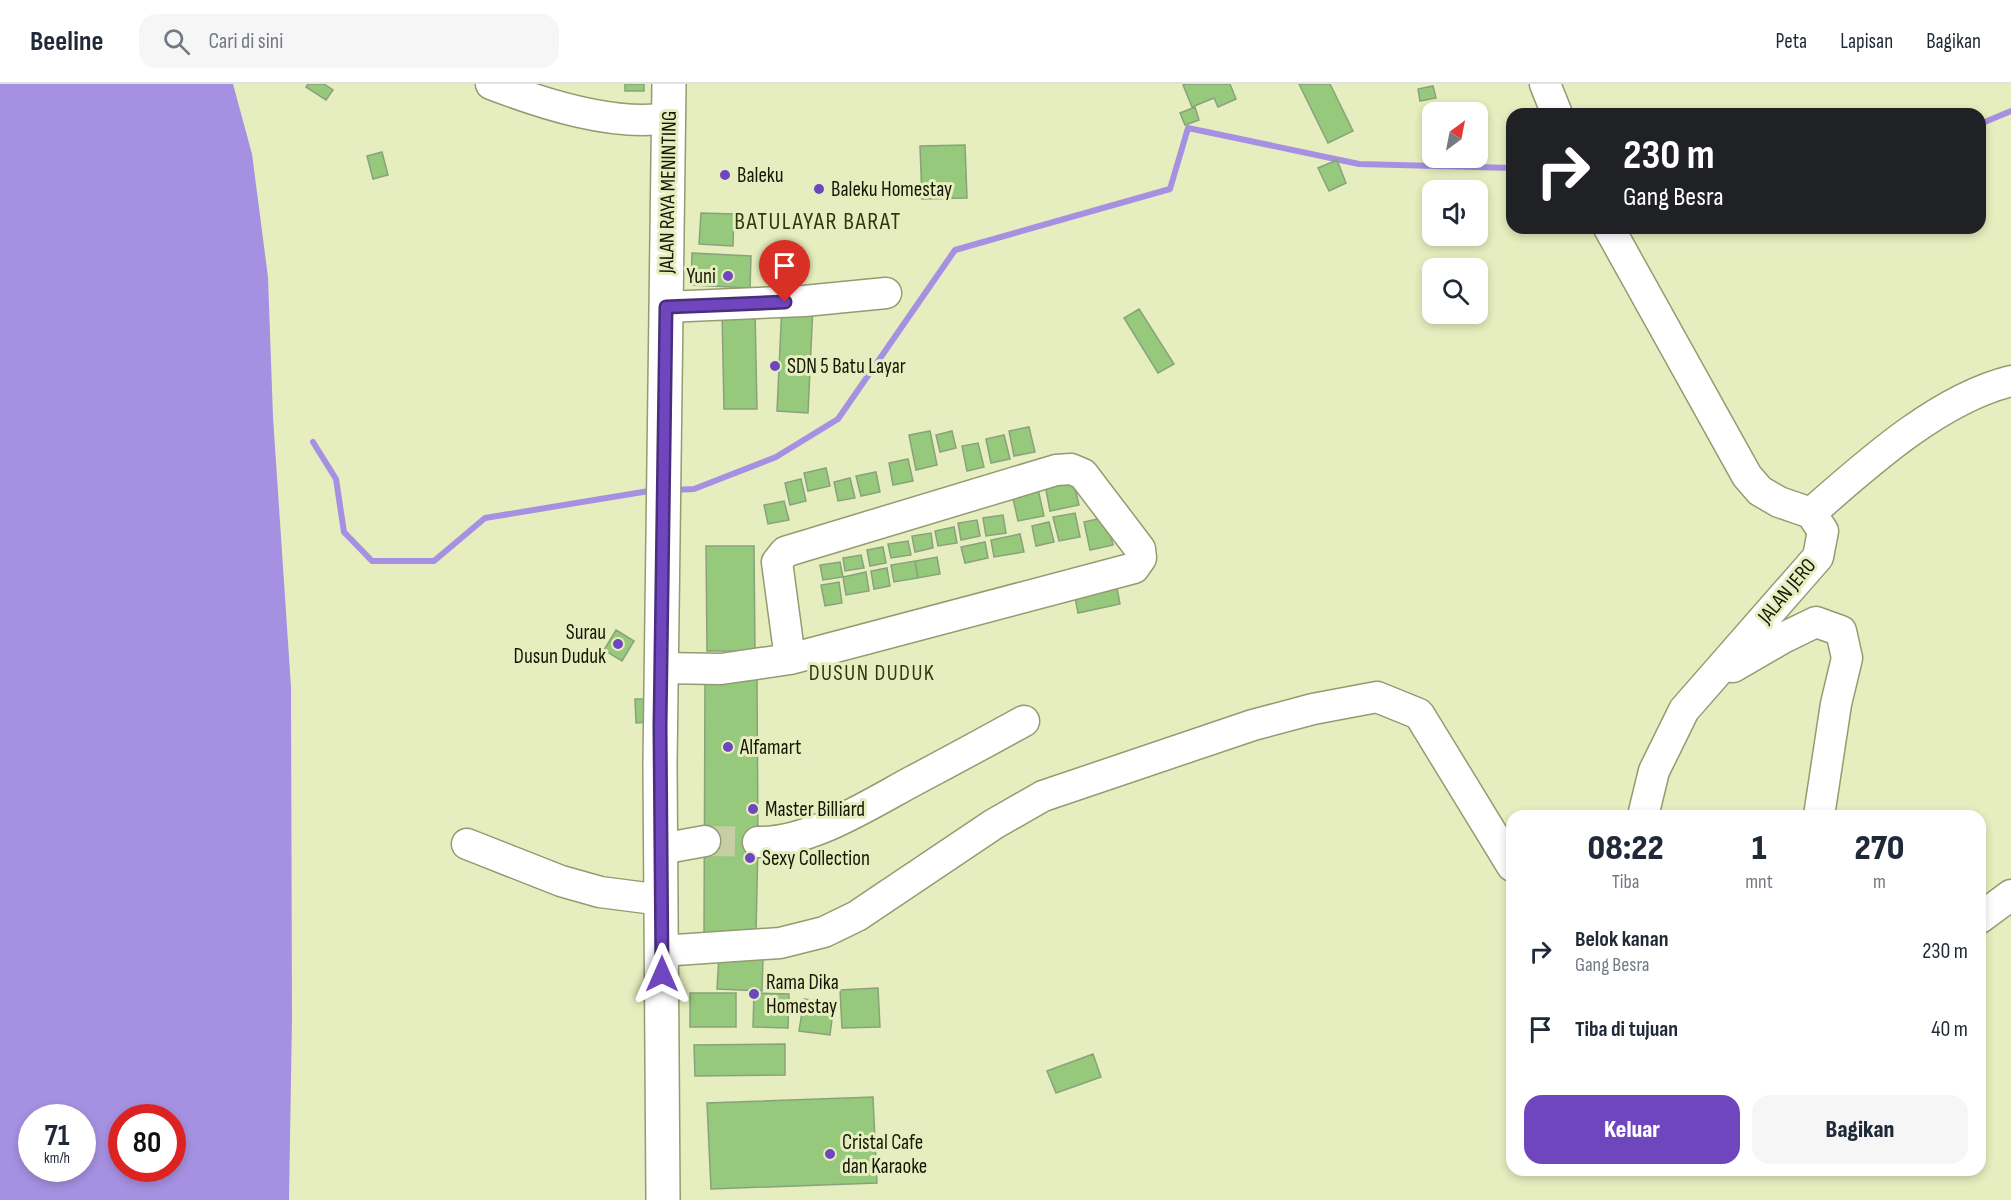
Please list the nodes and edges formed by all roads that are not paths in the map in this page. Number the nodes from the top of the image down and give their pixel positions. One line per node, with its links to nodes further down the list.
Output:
1 (491, 84): 5 (street)
2 (669, 84): 5 (highway, JALAN RAYA MENINTING)
3 (1545, 84): 4 (street)
4 (1555, 108)
5 (669, 118): 8 (highway, JALAN RAYA MENINTING)
6 (1613, 234): 10 (street)
7 (886, 293): 8 (street)
8 (666, 307): 12 (highway, JALAN RAYA MENINTING)
9 (2011, 381): 10 (street)
10 (1810, 513): 13 (street, JALAN JERO)
11 (790, 659): 11 (street); 12 (street)
12 (661, 668): 20 (highway, JALAN RAYA MENINTING)
13 (1710, 680): 15 (street); 16 (street, JALAN JERO)
14 (1024, 721): 18 (street)
15 (1644, 810)
16 (1820, 810)
17 (705, 841): 20 (street)
18 (758, 842)
19 (467, 844): 23 (street)
20 (661, 849): 23 (highway, JALAN RAYA MENINTING)
21 (1506, 856): 25 (street)
22 (2011, 895): 24 (street)
23 (662, 900): 25 (highway, JALAN RAYA MENINTING)
24 (1986, 914)
25 (661, 951): 26 (highway, JALAN RAYA MENINTING)
26 (663, 1200)

